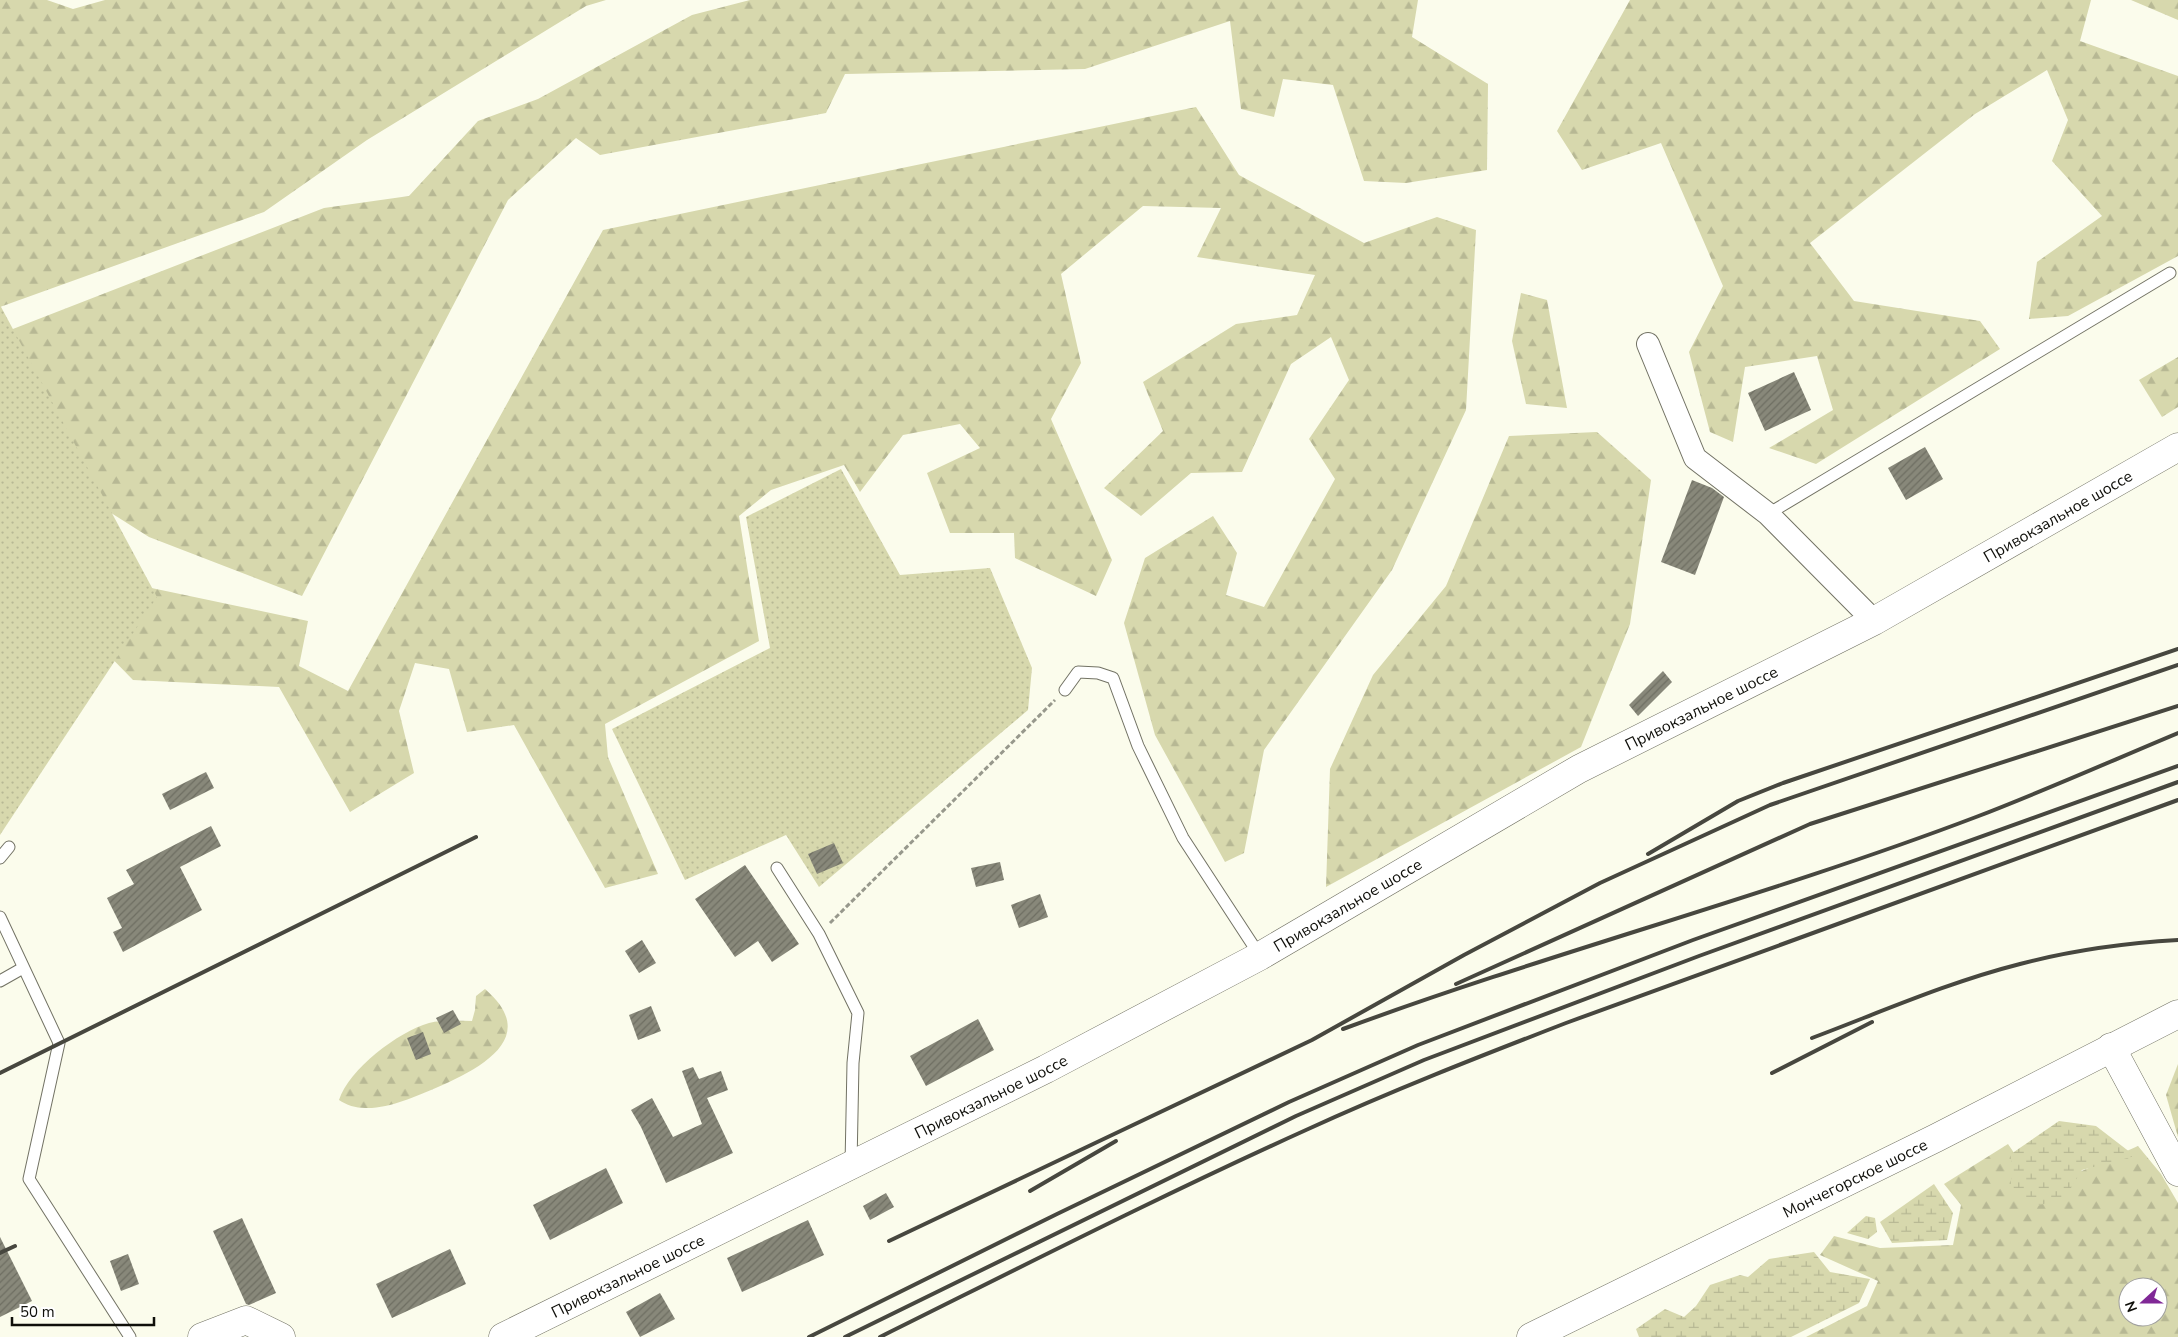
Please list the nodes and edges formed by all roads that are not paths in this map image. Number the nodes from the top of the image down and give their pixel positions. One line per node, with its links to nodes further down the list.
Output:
1 (2170, 273): 4 (lane)
2 (1648, 344): 4 (street)
3 (2178, 446): 5 (street, Привокзальное шоссе)
4 (1768, 514): 5 (street)
5 (1874, 621): 11 (street, Привокзальное шоссе)
6 (1065, 690): 11 (lane)
7 (9, 847): 8 (lane)
8 (0, 858)
9 (777, 868): 16 (lane)
10 (0, 917): 12 (lane)
11 (1260, 956): 16 (street, Привокзальное шоссе)
12 (23, 968): 13 (lane); 18 (lane)
13 (0, 980)
14 (2178, 1014): 15 (street, Мончегорское шоссе)
15 (2111, 1048): 17 (street); 22 (street, Мончегорское шоссе)
16 (851, 1166): 21 (street, Привокзальное шоссе)
17 (2178, 1172)
18 (130, 1337)
19 (202, 1337): 20 (street)
20 (281, 1337)
21 (503, 1337)
22 (1531, 1337)

